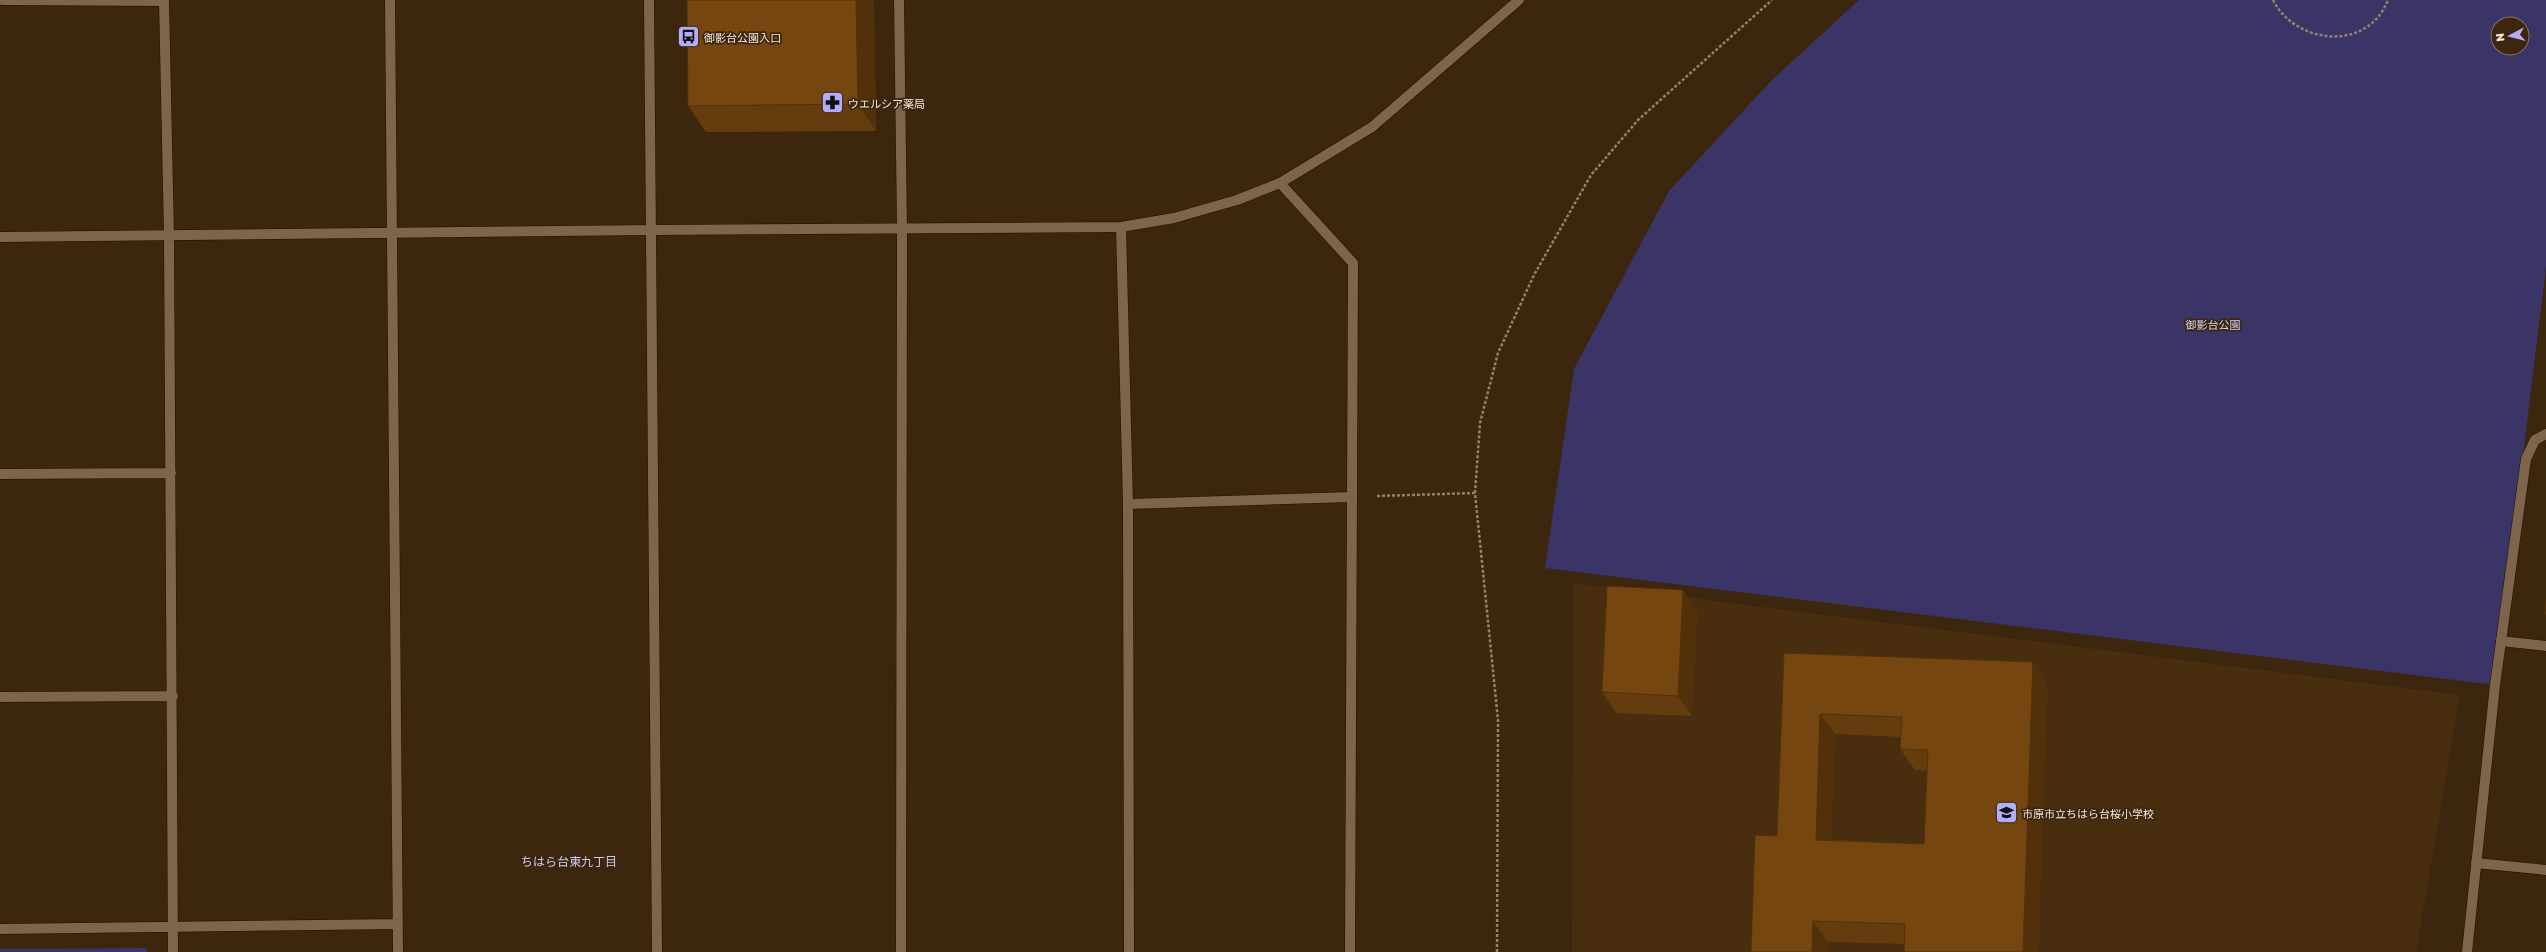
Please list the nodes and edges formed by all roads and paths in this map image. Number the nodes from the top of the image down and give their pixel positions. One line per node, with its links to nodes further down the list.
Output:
1 (2, 0): 9 (street)
2 (390, 0): 14 (street)
3 (649, 0): 13 (street)
4 (899, 0): 12 (street)
5 (1519, 0): 10 (street)
6 (1772, 0): 20 (path)
7 (2273, 0): 8 (path)
8 (2388, 0)
9 (164, 1): 15 (street)
10 (1280, 183): 11 (street); 21 (street)
11 (1121, 227): 12 (street); 22 (street)
12 (902, 229): 13 (street); 35 (street)
13 (652, 230): 14 (street); 34 (street)
14 (391, 233): 15 (street); 29 (street)
15 (169, 236): 16 (street); 18 (street)
16 (0, 237)
17 (2546, 434): 23 (street)
18 (171, 473): 19 (street); 25 (street)
19 (0, 474)
20 (1475, 493): 21 (path); 38 (path)
21 (1352, 497): 22 (street); 37 (street)
22 (1128, 504): 36 (street)
23 (2501, 641): 24 (street); 27 (street)
24 (2546, 646)
25 (173, 696): 26 (street); 30 (street)
26 (0, 697)
27 (2476, 862): 28 (street); 39 (street)
28 (2546, 870)
29 (398, 924): 30 (street); 33 (street)
30 (173, 928): 31 (street); 32 (street)
31 (0, 929)
32 (173, 952)
33 (398, 952)
34 (657, 952)
35 (902, 952)
36 (1129, 952)
37 (1350, 952)
38 (1497, 952)
39 (2467, 952)

